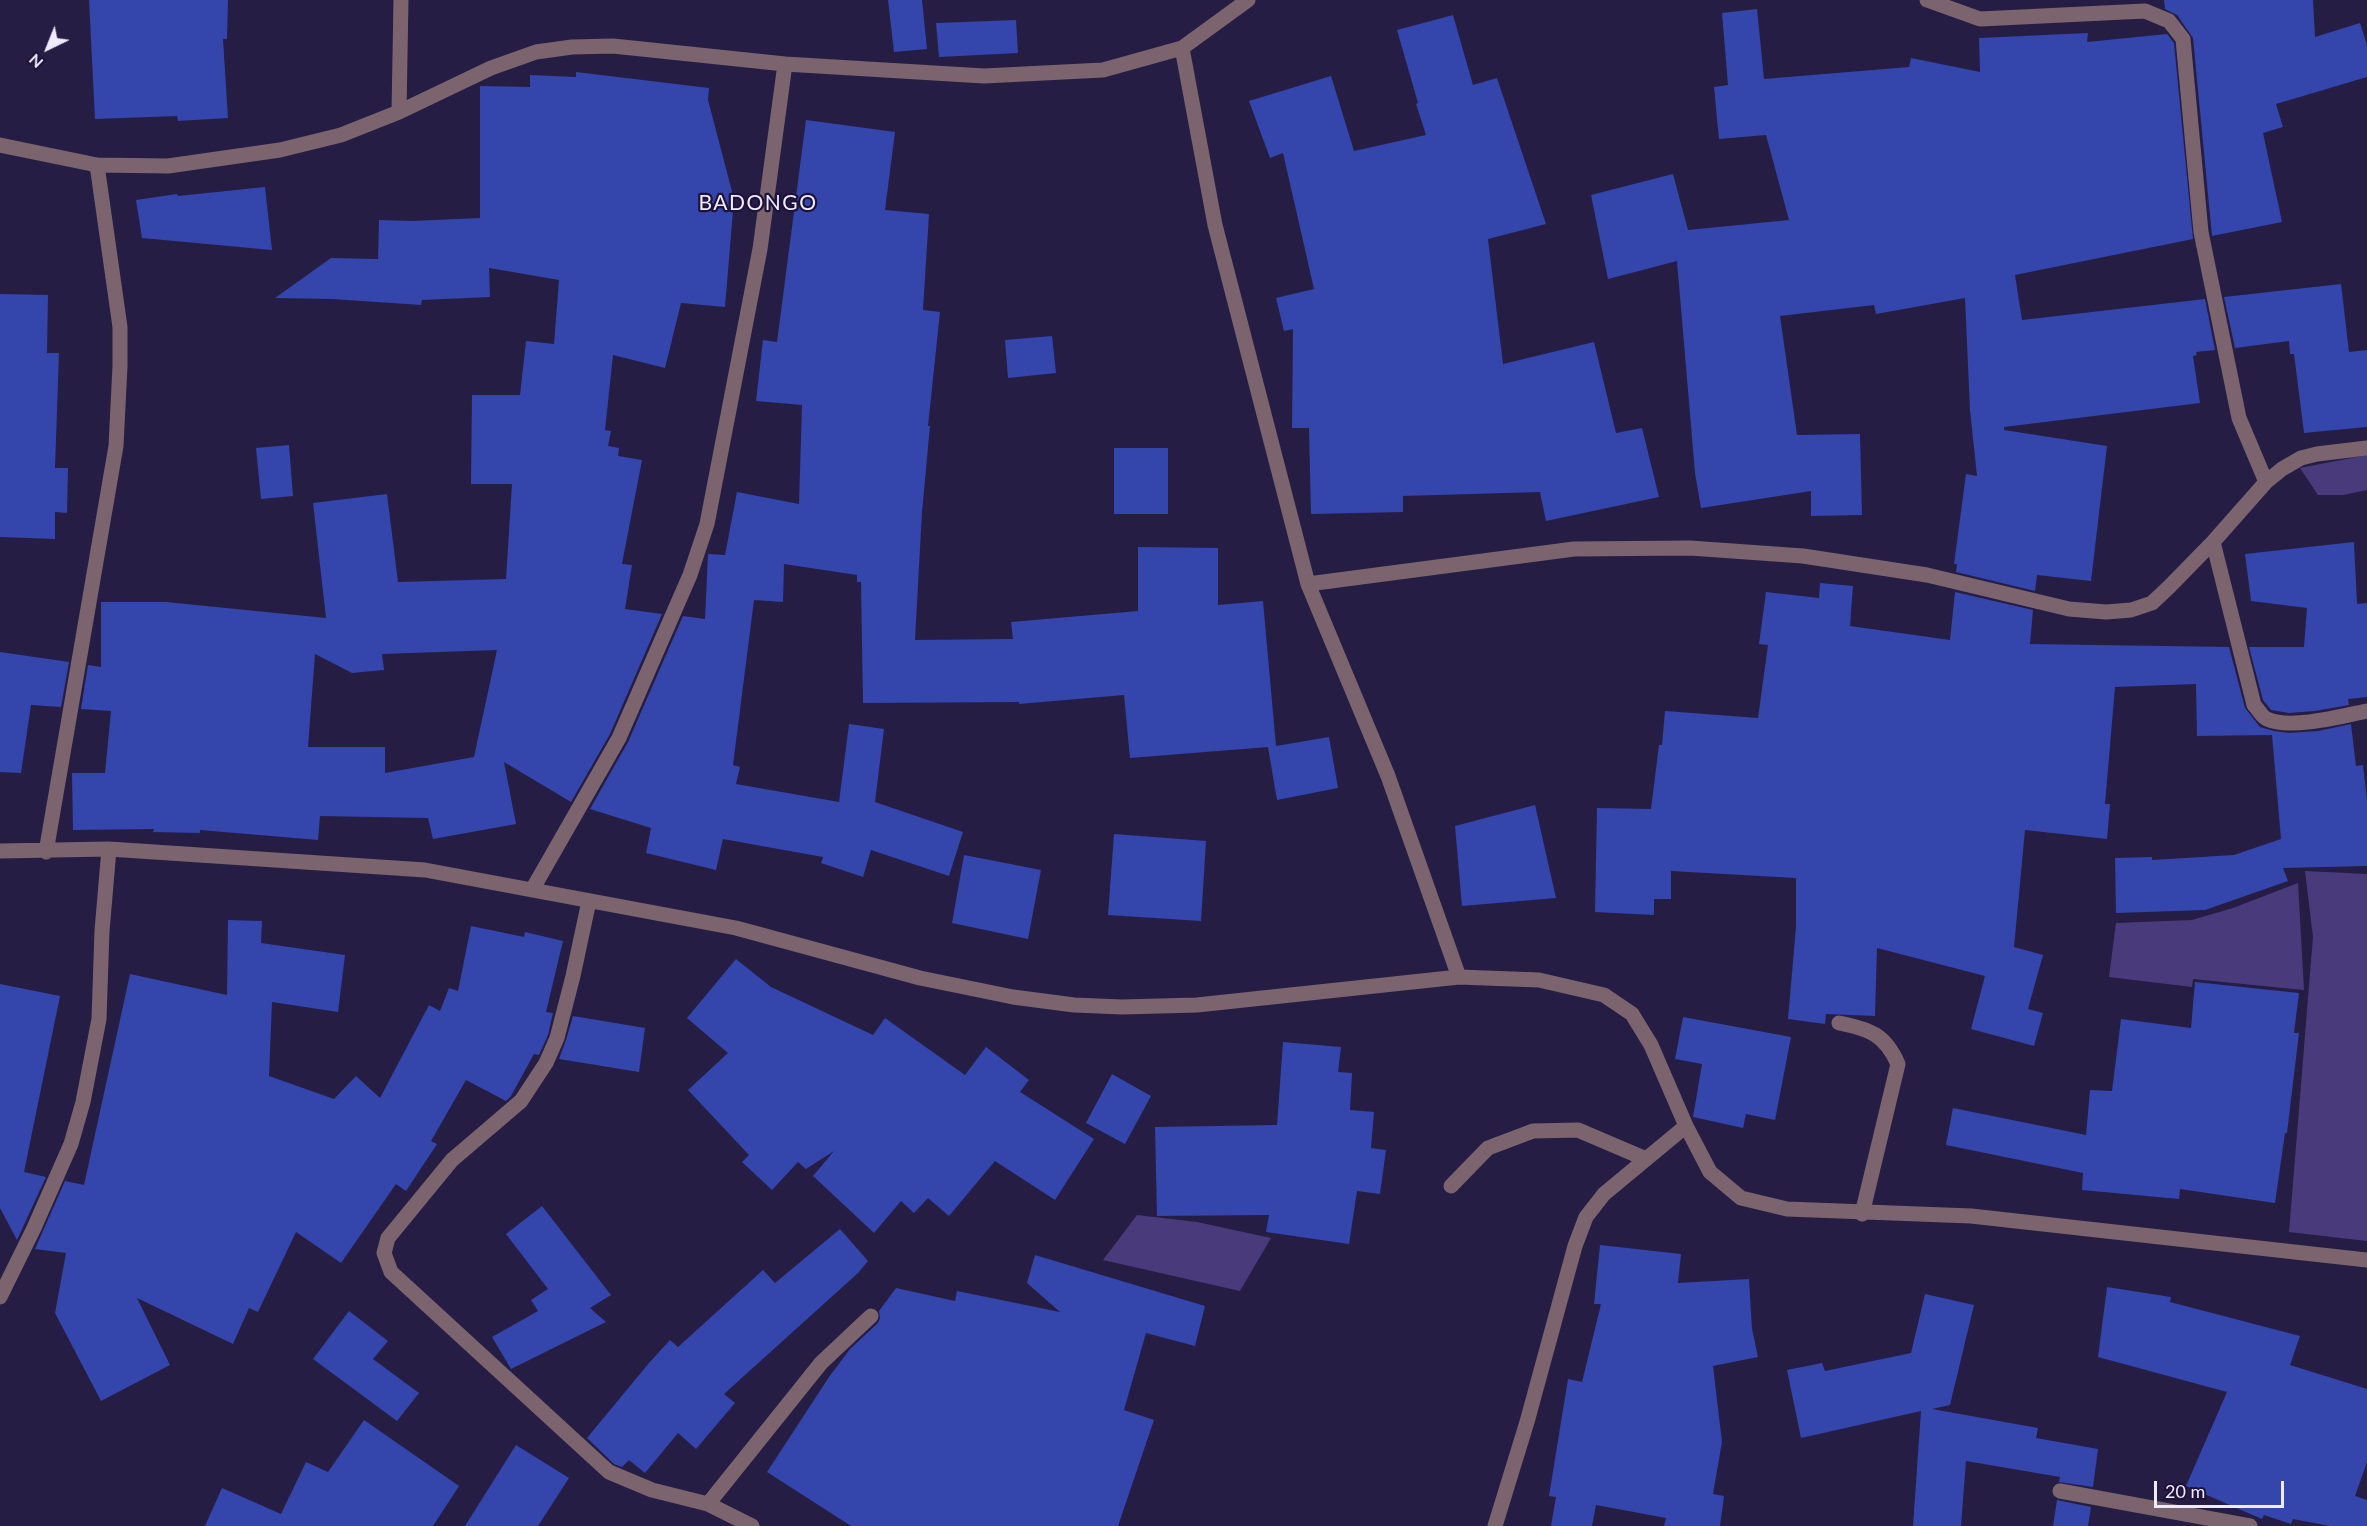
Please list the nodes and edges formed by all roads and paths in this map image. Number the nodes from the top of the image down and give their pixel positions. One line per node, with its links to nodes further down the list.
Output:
1 (401, 0): 6 (street)
2 (1248, 0): 4 (street)
3 (1927, 0): 10 (street)
4 (1182, 48): 5 (street); 12 (street)
5 (785, 64): 6 (street); 17 (street)
6 (399, 112): 8 (street)
7 (0, 145): 8 (street)
8 (97, 165): 16 (street)
9 (2367, 448): 10 (street)
10 (2266, 482): 11 (street)
11 (2213, 542): 12 (street); 13 (street)
12 (1308, 584): 19 (street)
13 (2367, 711)
14 (109, 849): 16 (street); 17 (street); 26 (street)
15 (0, 851): 16 (street)
16 (46, 852)
17 (532, 890): 18 (street)
18 (589, 901): 19 (street); 29 (street)
19 (1459, 977): 21 (street)
20 (1839, 1023): 24 (street)
21 (1686, 1126): 22 (street); 24 (street)
22 (1646, 1159): 23 (street); 32 (street)
23 (1451, 1186)
24 (1862, 1214): 25 (street)
25 (2367, 1260)
26 (0, 1296)
27 (871, 1316): 29 (street)
28 (2060, 1491): 33 (street)
29 (708, 1504): 30 (street)
30 (734, 1522): 31 (street)
31 (752, 1526)
32 (1495, 1526)
33 (2250, 1526)

